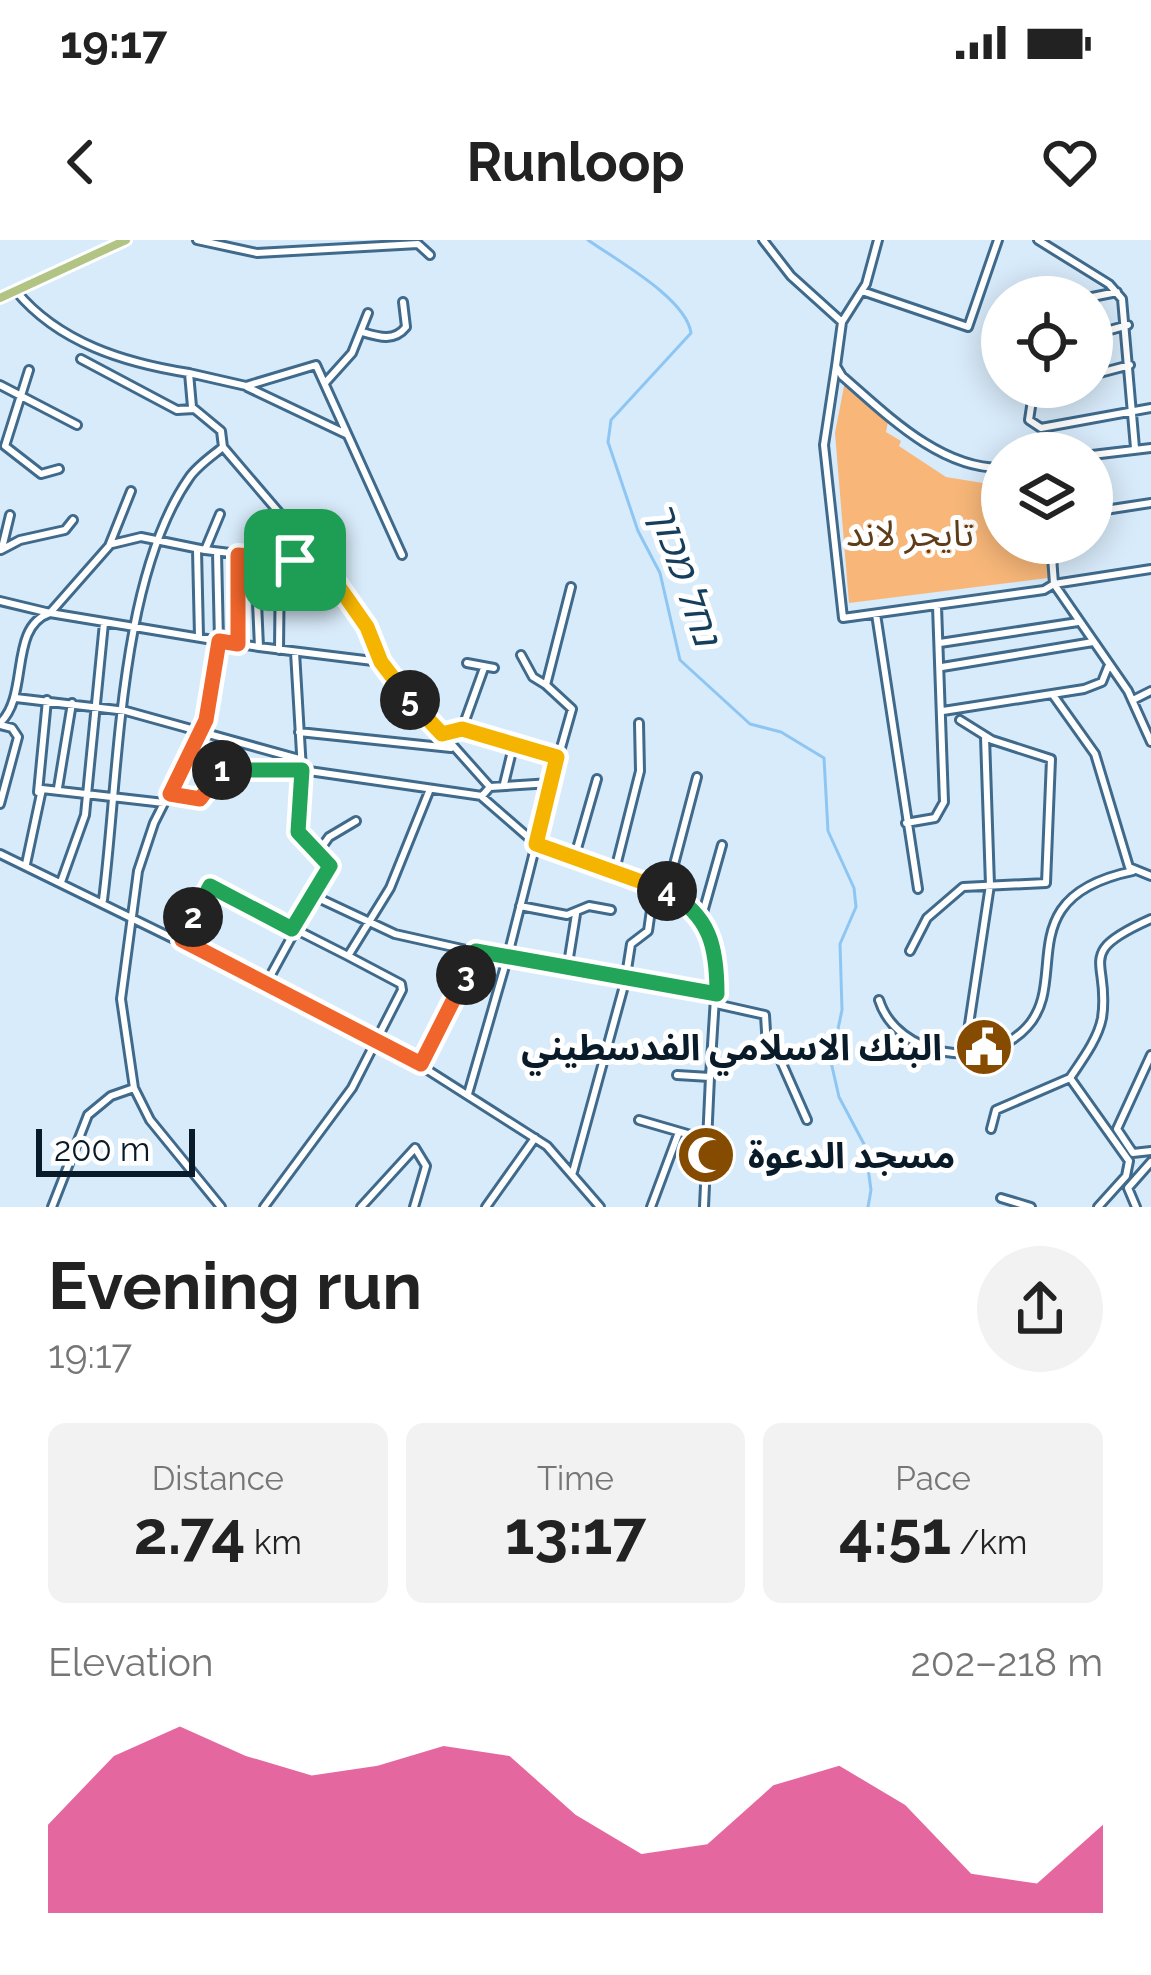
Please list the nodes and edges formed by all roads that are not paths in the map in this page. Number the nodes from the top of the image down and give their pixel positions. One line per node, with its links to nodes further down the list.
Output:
1 (126, 240): 8 (main road)
2 (197, 240): 7 (street)
3 (763, 240): 15 (street)
4 (878, 240): 9 (street)
5 (998, 240): 9 (street)
6 (1038, 240): 10 (street)
7 (430, 255)
8 (16, 291): 12 (main road); 24 (street)
9 (862, 291): 15 (street)
10 (1117, 292): 11 (street); 16 (street)
11 (1113, 293)
12 (0, 298)
13 (403, 302): 18 (street)
14 (368, 314): 18 (street)
15 (842, 322): 21 (street)
16 (1128, 325): 17 (street); 20 (street)
17 (1113, 329)
18 (362, 332): 25 (street)
19 (81, 359): 31 (street)
20 (1130, 365): 22 (street); 32 (street)
21 (836, 366): 39 (street); 64 (street)
22 (1113, 369)
23 (29, 370): 28 (street)
24 (189, 373): 27 (street); 31 (street)
25 (325, 383): 27 (street); 34 (street)
26 (0, 385): 28 (street)
27 (245, 386): 34 (street)
28 (24, 396): 33 (street); 40 (street)
29 (1031, 408): 32 (street)
30 (1151, 408): 32 (street)
31 (194, 409): 35 (street)
32 (1133, 409): 36 (street)
33 (77, 425)
34 (346, 434): 53 (street)
35 (223, 447): 47 (street); 56 (street)
36 (1136, 448): 37 (street); 38 (street)
37 (1151, 448)
38 (1113, 452)
39 (981, 468)
40 (59, 469)
41 (131, 491): 48 (street)
42 (1151, 502): 43 (street)
43 (1113, 508)
44 (220, 514): 49 (street)
45 (10, 515): 50 (street)
46 (73, 520): 50 (street)
47 (158, 543): 48 (street); 49 (street); 67 (street)
48 (109, 546): 63 (street)
49 (201, 550): 51 (street); 68 (street)
50 (0, 551)
51 (217, 552): 52 (street); 69 (street)
52 (238, 555): 54 (street); 72 (street)
53 (402, 555)
54 (256, 557): 55 (street); 73 (street)
55 (280, 559): 56 (street); 74 (street)
56 (323, 564): 77 (street)
57 (1053, 564): 59 (street)
58 (1151, 569): 59 (street)
59 (1054, 584): 62 (street); 66 (street)
60 (571, 587): 83 (street)
61 (0, 601): 63 (street)
62 (938, 606): 64 (street); 71 (street)
63 (50, 613): 65 (street); 86 (street)
64 (876, 614): 122 (street)
65 (104, 622): 67 (street); 90 (street)
66 (1078, 622): 70 (street); 71 (street)
67 (136, 626): 68 (street); 91 (street)
68 (199, 637): 69 (street)
69 (219, 641): 72 (street); 97 (street)
70 (1093, 642): 79 (street); 80 (street)
71 (940, 643): 80 (street)
72 (238, 644): 73 (street)
73 (259, 647): 74 (street)
74 (279, 650): 75 (street)
75 (296, 652): 77 (street); 98 (street)
76 (521, 655): 83 (street)
77 (381, 662): 99 (street)
78 (467, 662): 96 (street)
79 (1108, 663): 81 (street); 82 (street)
80 (941, 667): 92 (street)
81 (1102, 682): 82 (street); 85 (street)
82 (1122, 682): 88 (street)
83 (546, 685): 104 (street)
84 (1151, 691): 88 (street)
85 (1053, 695): 92 (street); 129 (street)
86 (15, 698): 87 (street); 94 (street)
87 (46, 700): 89 (street); 114 (street)
88 (1132, 701): 101 (street)
89 (72, 703): 90 (street); 113 (street)
90 (95, 708): 91 (street); 115 (street)
91 (126, 711): 97 (street); 118 (street)
92 (944, 711): 122 (street)
93 (960, 720): 100 (street)
94 (0, 724): 120 (street)
95 (640, 724): 130 (street)
96 (462, 729): 99 (street); 102 (street)
97 (202, 730): 105 (street); 116 (street)
98 (299, 732): 103 (street); 105 (street)
99 (442, 734): 103 (street)
100 (985, 737): 133 (street); 133 (street)
101 (1151, 742)
102 (513, 747): 104 (street); 110 (street)
103 (454, 748): 111 (street)
104 (557, 757): 109 (street)
105 (299, 759): 106 (street)
106 (302, 770): 112 (street); 116 (street); 125 (street)
107 (697, 777): 136 (street)
108 (597, 778): 127 (street)
109 (551, 783): 110 (street); 123 (street)
110 (504, 784): 111 (street)
111 (490, 787): 117 (street)
112 (430, 789): 117 (street); 145 (street)
113 (57, 790): 114 (street); 115 (street)
114 (38, 793): 128 (street)
115 (87, 794): 118 (street); 132 (street)
116 (170, 794): 119 (street)
117 (482, 796): 123 (street)
118 (116, 799): 119 (street); 138 (street)
119 (164, 803): 142 (street)
120 (0, 804)
121 (356, 821): 125 (street)
122 (906, 823): 135 (street)
123 (536, 844): 127 (street); 139 (street)
124 (722, 845): 143 (street)
125 (319, 851): 137 (street)
126 (0, 854): 128 (street)
127 (574, 859): 130 (street)
128 (26, 865): 132 (street)
129 (1133, 871): 131 (street); 158 (street)
130 (614, 874): 134 (street)
131 (1151, 876)
132 (61, 882): 138 (street)
133 (991, 885): 149 (street); 158 (street)
134 (654, 889): 136 (street); 154 (street)
135 (918, 889)
136 (667, 891): 143 (street)
137 (314, 896): 145 (street); 146 (street)
138 (103, 902): 142 (street)
139 (520, 906): 141 (street); 151 (street)
140 (611, 910): 141 (street)
141 (576, 912): 152 (street)
142 (131, 916): 147 (street); 164 (street)
143 (702, 916): 155 (street)
144 (1151, 919): 163 (street)
145 (368, 922): 148 (street); 150 (street)
146 (292, 929): 147 (street); 150 (street); 153 (street)
147 (182, 940): 153 (street)
148 (476, 951): 151 (street); 160 (street)
149 (910, 951)
150 (348, 956): 157 (street)
151 (506, 959): 152 (street); 165 (street)
152 (567, 970): 154 (street)
153 (267, 982): 157 (street)
154 (625, 982): 155 (street); 174 (street)
155 (716, 999): 162 (street); 167 (street)
156 (879, 1000): 158 (street)
157 (379, 1040): 160 (street); 178 (street)
158 (965, 1051)
159 (1151, 1055): 172 (street)
160 (421, 1064): 165 (street)
161 (677, 1075): 162 (street)
162 (710, 1077): 171 (street)
163 (1070, 1078): 168 (street); 186 (street)
164 (134, 1088): 176 (street); 177 (street)
165 (468, 1094): 170 (street)
166 (639, 1120): 169 (street)
167 (807, 1120)
168 (991, 1130)
169 (679, 1132): 171 (street); 183 (street)
170 (535, 1138): 174 (street); 181 (street)
171 (708, 1139): 184 (street)
172 (1151, 1151)
173 (1151, 1162): 187 (street)
174 (573, 1174): 182 (street)
175 (1001, 1198): 185 (street)
176 (52, 1207)
177 (221, 1207)
178 (264, 1207)
179 (361, 1207): 180 (street)
180 (414, 1207)
181 (486, 1207)
182 (600, 1207)
183 (651, 1207)
184 (704, 1207)
185 (1031, 1207)
186 (1098, 1207)
187 (1136, 1207)

